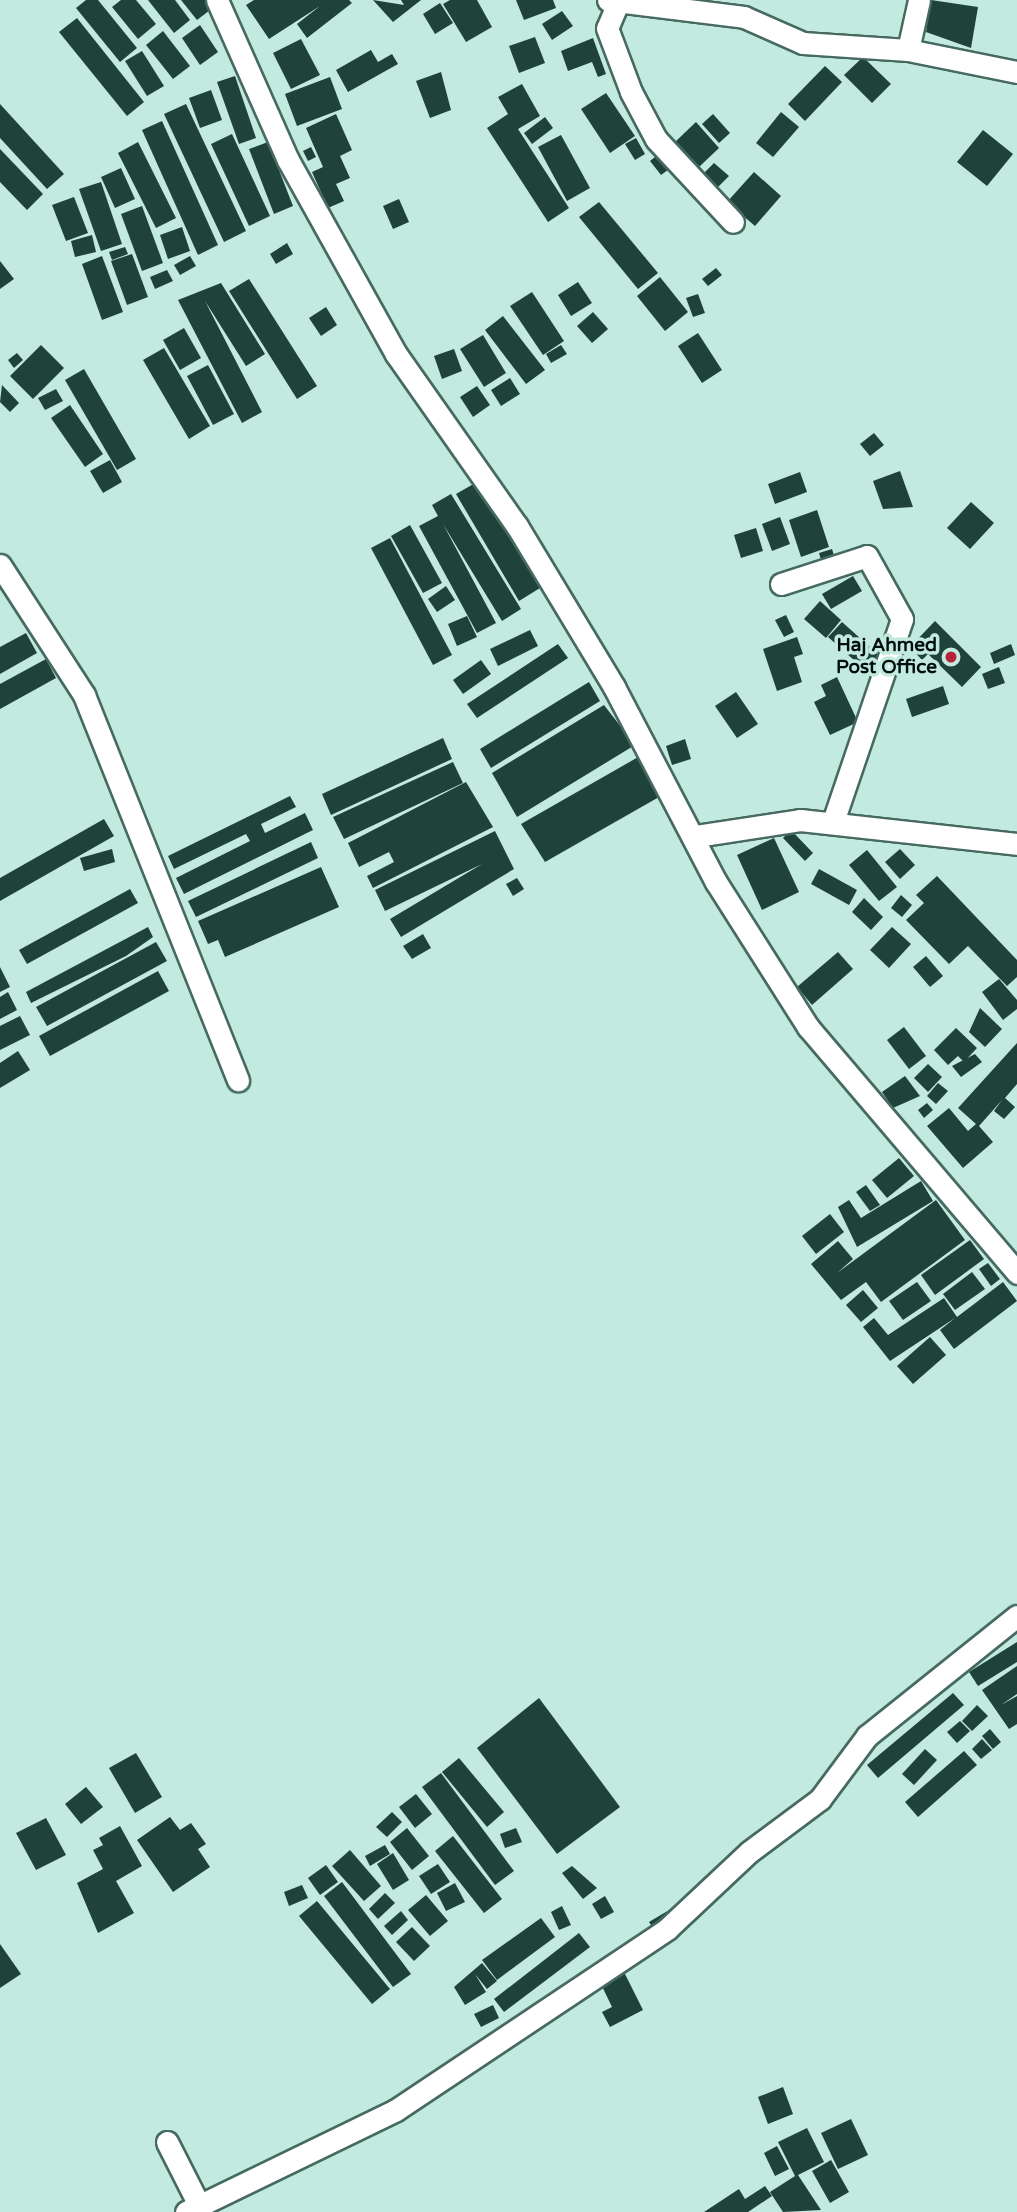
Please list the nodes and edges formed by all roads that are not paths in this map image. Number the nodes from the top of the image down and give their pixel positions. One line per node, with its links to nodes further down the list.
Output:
1 (217, 0): 10 (street)
2 (919, 0): 4 (street)
3 (613, 2): 4 (street); 6 (street)
4 (908, 50): 5 (street)
5 (1017, 72)
6 (733, 222)
7 (0, 565): 12 (street)
8 (781, 584): 9 (street)
9 (833, 822): 10 (street); 11 (street)
10 (696, 835): 13 (street)
11 (1017, 844)
12 (238, 1080)
13 (1017, 1273)
14 (1017, 1616): 16 (street)
15 (167, 2142): 16 (street)
16 (193, 2209)

